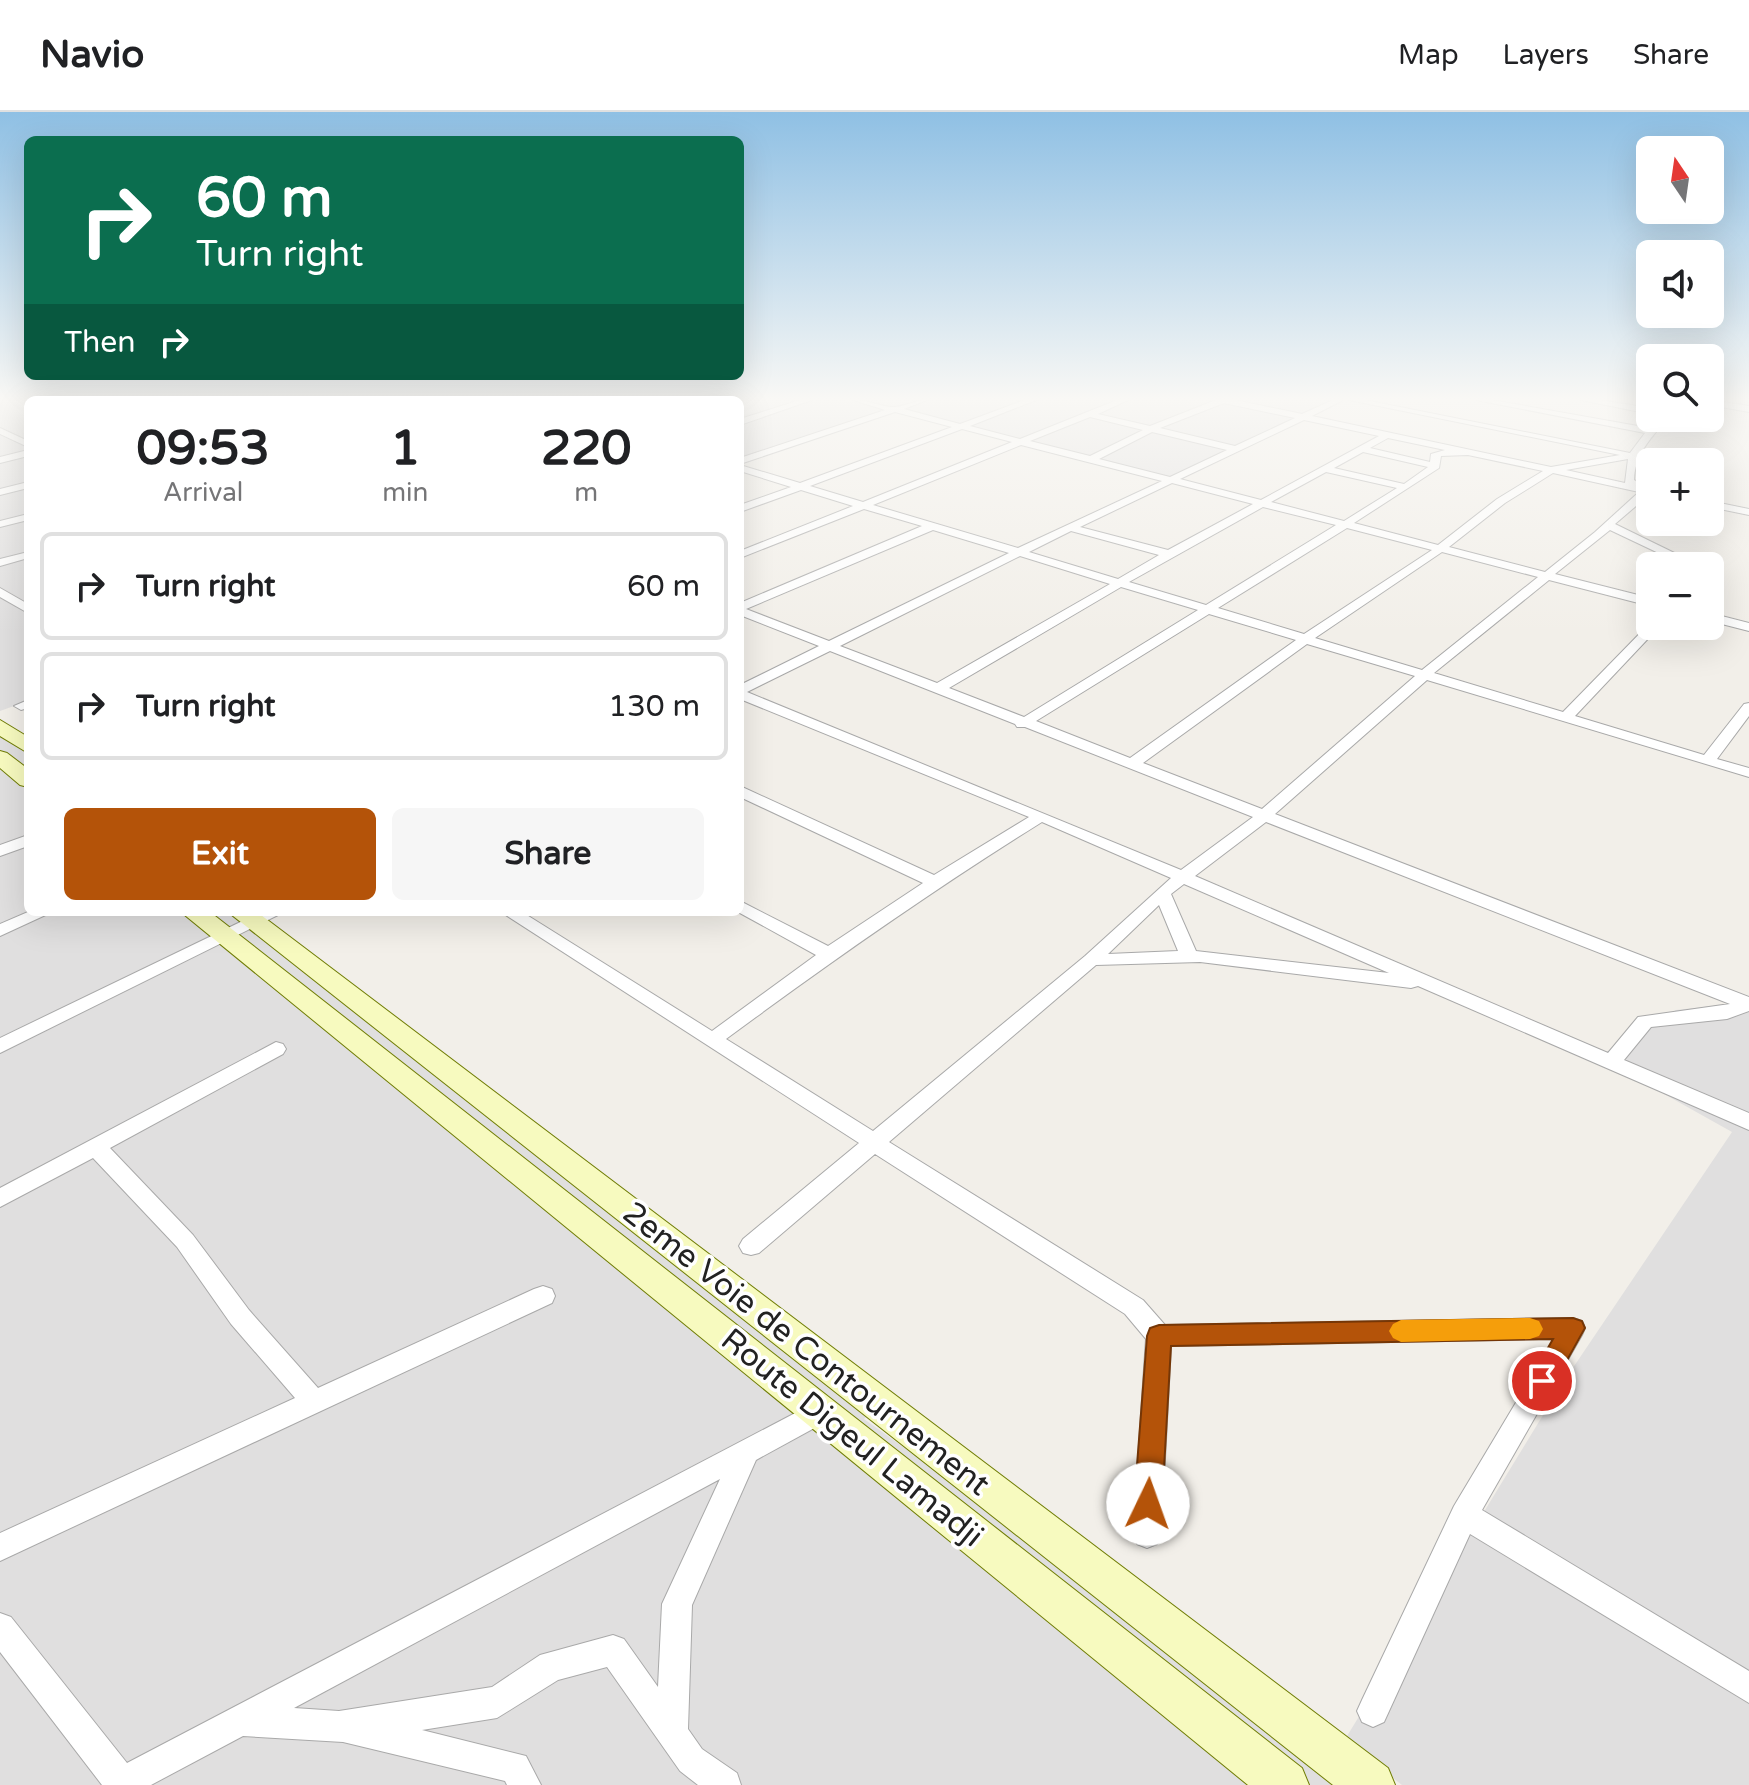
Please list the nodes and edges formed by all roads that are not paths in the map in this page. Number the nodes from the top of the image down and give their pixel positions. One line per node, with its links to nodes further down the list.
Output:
1 (779, 478): 11 (street)
2 (823, 478): 11 (street)
3 (929, 478): 17 (street)
4 (1167, 478): 10 (street)
5 (1310, 478): 18 (street)
6 (1366, 478): 13 (street)
7 (1416, 478): 13 (street)
8 (1538, 478): 28 (street)
9 (1590, 478): 14 (street)
10 (1171, 479): 18 (street); 27 (street)
11 (805, 485): 17 (street); 20 (street)
12 (24, 486): 15 (street)
13 (1406, 487): 25 (street)
14 (1636, 488)
15 (0, 492)
16 (1636, 500): 26 (street)
17 (864, 504): 24 (street); 31 (street)
18 (1265, 504): 25 (street); 32 (street)
19 (1724, 507): 21 (street)
20 (744, 508)
21 (1749, 512)
22 (24, 518): 23 (street)
23 (0, 524)
24 (935, 525): 29 (street); 40 (street)
25 (1344, 525): 28 (street); 41 (street)
26 (1608, 525): 30 (street); 35 (street)
27 (1071, 528): 29 (street); 32 (street)
28 (1440, 549): 35 (street); 45 (street)
29 (1019, 552): 36 (street); 47 (street)
30 (1665, 552)
31 (744, 553)
32 (1169, 554): 36 (street)
33 (24, 556): 34 (street)
34 (0, 563)
35 (1546, 576): 38 (street); 48 (street)
36 (1120, 582): 41 (street); 49 (street)
37 (0, 592): 39 (street)
38 (1636, 598)
39 (24, 604)
40 (744, 607)
41 (1205, 608): 45 (street); 54 (street)
42 (744, 611): 47 (street)
43 (1724, 621): 44 (street)
44 (1749, 627)
45 (1307, 638): 48 (street); 59 (street)
46 (1640, 640): 53 (street)
47 (829, 646): 49 (street); 50 (street)
48 (1427, 673): 53 (street); 63 (street)
49 (937, 689): 54 (street)
50 (744, 690)
51 (744, 694): 64 (street)
52 (1749, 707): 58 (street)
53 (1567, 716): 58 (street)
54 (1022, 724): 59 (street)
55 (0, 726): 56 (main road)
56 (24, 744)
57 (0, 757): 61 (main road)
58 (1708, 760): 60 (street)
59 (1130, 765): 63 (street)
60 (1749, 773)
61 (24, 777)
62 (744, 793): 68 (street)
63 (1265, 815): 67 (street); 80 (street)
64 (1041, 816): 67 (street); 68 (street)
65 (24, 842): 66 (street)
66 (0, 851)
67 (1181, 877): 69 (street); 79 (street)
68 (935, 882): 76 (street)
69 (1162, 893): 77 (street); 78 (street)
70 (744, 908): 76 (street)
71 (34, 916): 75 (street)
72 (218, 916): 74 (main road, Route Digeul Lamadji)
73 (516, 916): 81 (street)
74 (249, 921): 82 (street); 93 (main road, Route Digeul Lamadji); 108 (main road, 2eme Voie de Contournement)
75 (0, 931)
76 (829, 954): 81 (street)
77 (1189, 956): 78 (street); 79 (street)
78 (1091, 960): 86 (street)
79 (1432, 985): 84 (street)
80 (1748, 1004): 84 (street)
81 (712, 1040): 86 (street)
82 (0, 1046)
83 (276, 1049): 87 (street)
84 (1611, 1062): 85 (street)
85 (1749, 1122)
86 (875, 1141): 89 (street); 91 (street)
87 (95, 1146): 88 (street); 92 (street)
88 (0, 1198)
89 (751, 1246)
90 (543, 1296): 92 (street)
91 (1159, 1336): 95 (street); 96 (street)
92 (313, 1401): 97 (street)
93 (820, 1412): 94 (street); 107 (main road, Route Digeul Lamadji)
94 (745, 1454): 101 (street); 103 (street)
95 (1464, 1515): 99 (street); 100 (street)
96 (1147, 1534)
97 (0, 1547)
98 (0, 1628): 104 (street)
99 (1749, 1688)
100 (1373, 1711)
101 (243, 1720): 102 (street); 104 (street)
102 (339, 1727): 103 (street); 105 (street)
103 (672, 1733): 106 (street)
104 (121, 1784)
105 (525, 1785)
106 (725, 1785)
107 (1285, 1785)
108 (1371, 1785)

